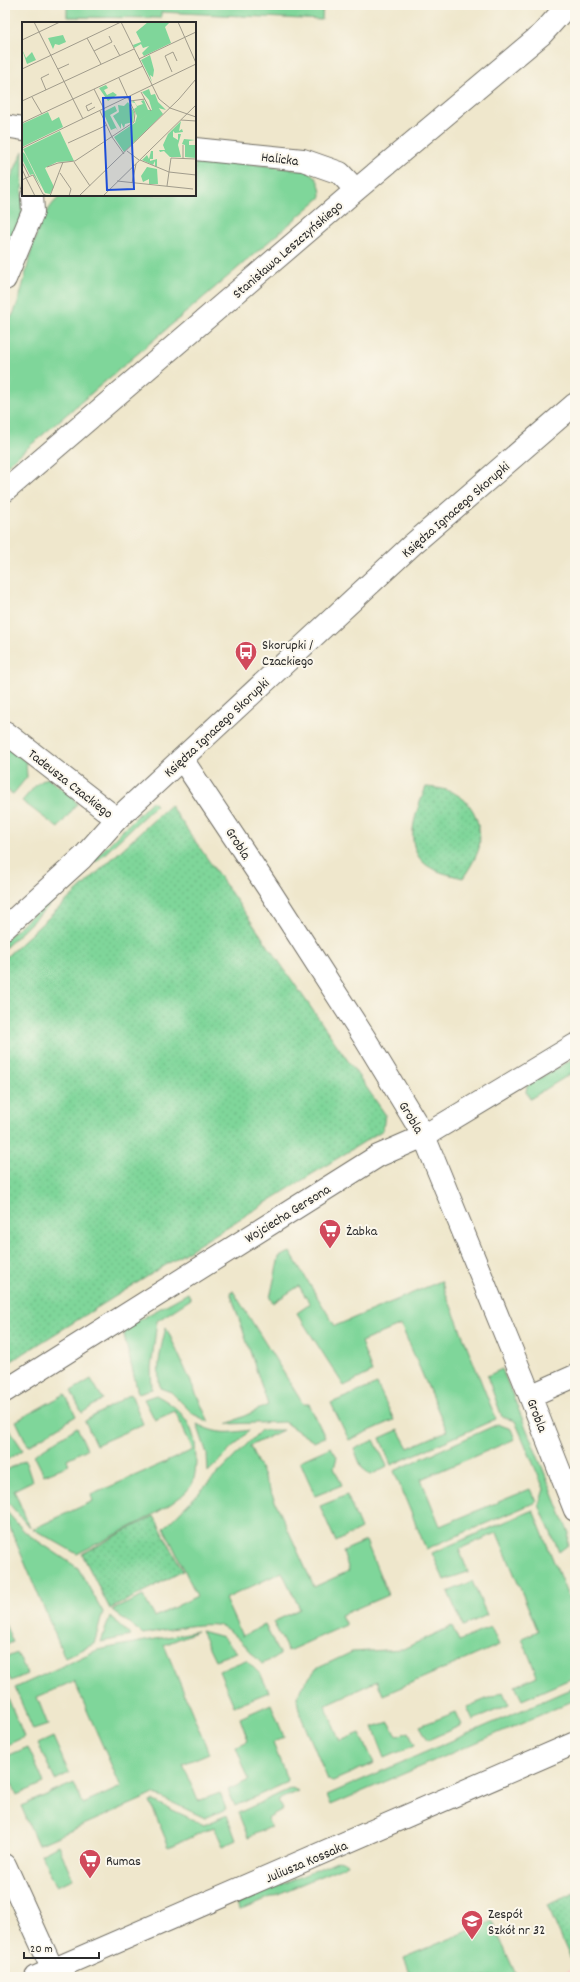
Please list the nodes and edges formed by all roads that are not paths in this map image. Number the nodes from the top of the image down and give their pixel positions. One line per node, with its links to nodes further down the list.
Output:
1 (568, 5): 5 (street, Stanisława Leszczyńskiego)
2 (5, 126): 3 (street)
3 (22, 129)
4 (196, 149): 5 (street, Halicka)
5 (356, 190): 9 (street, Stanisława Leszczyńskiego)
6 (32, 196): 7 (street)
7 (5, 279)
8 (575, 404): 11 (street, Księdza Ignacego Skorupki)
9 (5, 491)
10 (5, 732): 12 (street, Tadeusza Czackiego)
11 (182, 759): 12 (street, Księdza Ignacego Skorupki); 15 (street, Grobla)
12 (117, 819): 13 (street, Księdza Ignacego Skorupki)
13 (5, 928)
14 (575, 1045): 15 (street, Wojciecha Gersona)
15 (424, 1136): 17 (street, Wojciecha Gersona); 18 (street, Grobla)
16 (575, 1376): 18 (street)
17 (5, 1391)
18 (530, 1396): 19 (street, Grobla)
19 (575, 1510)
20 (575, 1743): 23 (street, Juliusza Kossaka)
21 (5, 1865): 22 (street)
22 (10, 1888): 23 (street)
23 (48, 1975)

